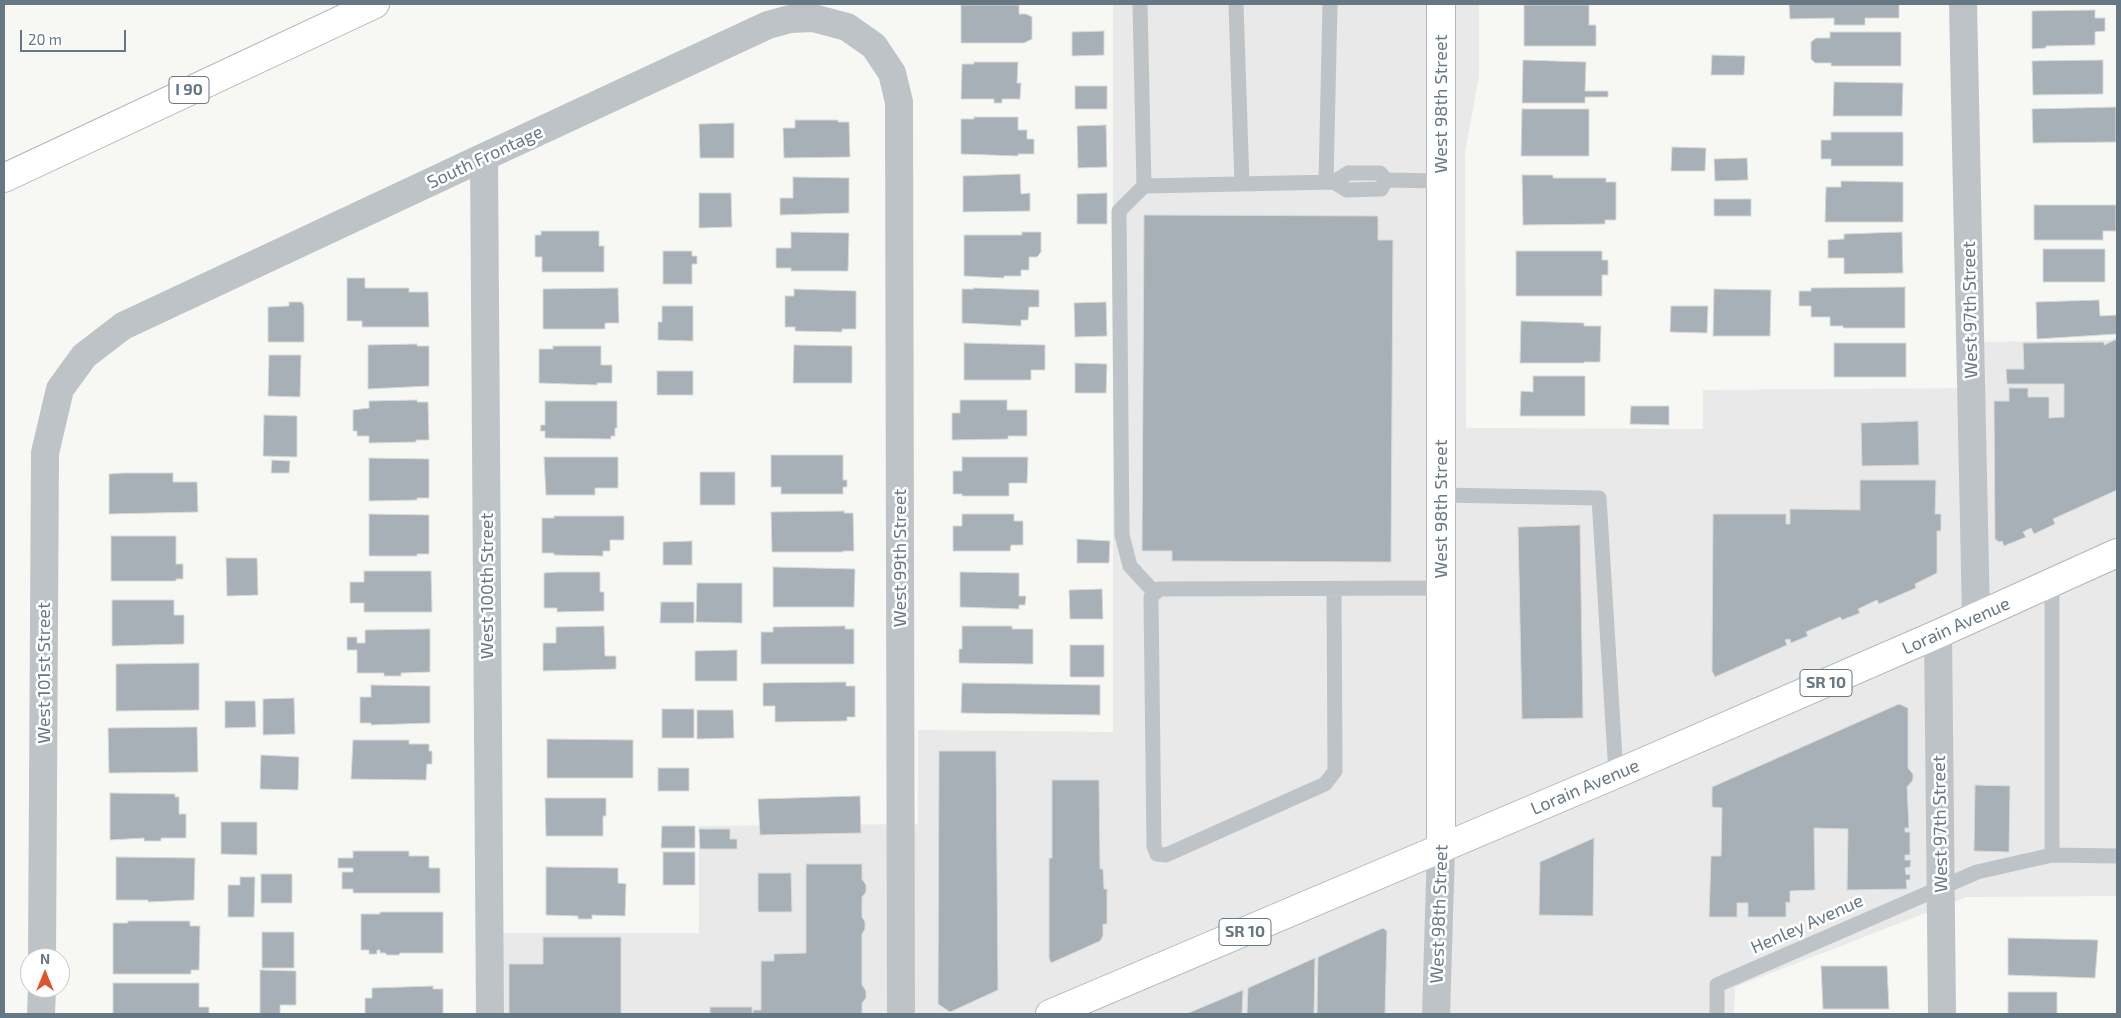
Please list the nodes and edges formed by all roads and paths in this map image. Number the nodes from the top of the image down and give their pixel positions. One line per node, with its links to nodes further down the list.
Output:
1 (375, 4): 9 (main road, I 90)
2 (1140, 4): 13 (lane)
3 (1236, 4): 12 (lane)
4 (1330, 4): 11 (lane)
5 (1441, 4): 10 (main road, West 98th Street)
6 (1963, 4): 21 (street, West 97th Street)
7 (899, 102): 8 (street, South Frontage); 32 (street, West 99th Street)
8 (484, 157): 14 (street, South Frontage); 31 (street, West 100th Street)
9 (4, 178)
10 (1441, 181): 11 (lane); 15 (main road, West 98th Street)
11 (1330, 182): 12 (lane)
12 (1242, 184): 13 (lane)
13 (1144, 186): 20 (lane)
14 (60, 389): 28 (street, West 101st Street)
15 (1441, 495): 18 (main road, West 98th Street); 23 (lane)
16 (2117, 554): 17 (main road, Lorain Avenue / SR 10)
17 (2052, 583): 21 (main road, Lorain Avenue / SR 10); 25 (lane)
18 (1441, 588): 19 (lane); 24 (main road, West 98th Street)
19 (1334, 589): 20 (lane); 20 (lane)
20 (1155, 593)
21 (1976, 617): 22 (main road, Lorain Avenue / SR 10)
22 (1938, 634): 23 (main road, Lorain Avenue / SR 10); 27 (street, West 97th Street)
23 (1616, 774): 24 (main road, Lorain Avenue / SR 10)
24 (1441, 849): 33 (main road, Lorain Avenue / SR 10); 34 (street, West 98th Street)
25 (2052, 855): 26 (lane); 27 (lane)
26 (2117, 856)
27 (1940, 887): 35 (lane, Henley Avenue); 36 (street, West 97th Street)
28 (42, 948)
29 (42, 998): 30 (street)
30 (41, 1014)
31 (490, 1014)
32 (901, 1014)
33 (1050, 1014)
34 (1436, 1014)
35 (1717, 1014)
36 (1942, 1014)

